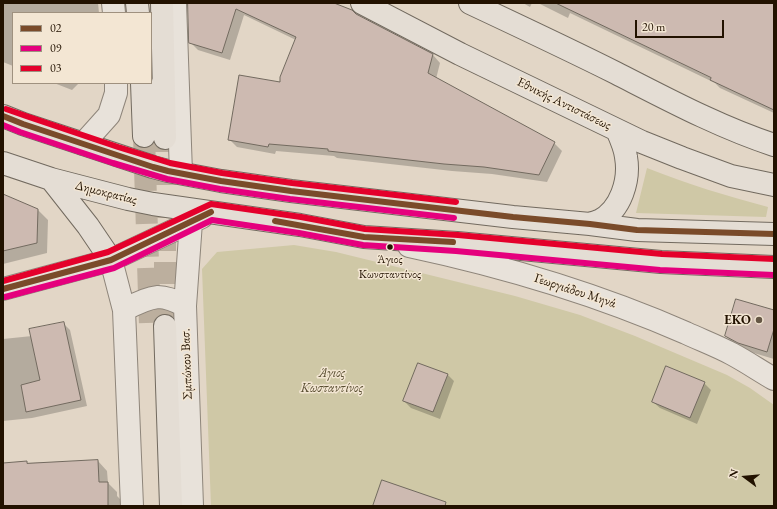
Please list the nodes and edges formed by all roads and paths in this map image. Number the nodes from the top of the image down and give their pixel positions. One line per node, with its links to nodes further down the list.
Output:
1 (162, 3): 6 (main road)
2 (175, 3): 12 (street)
3 (362, 3): 8 (main road, Εθνικής Αντιστάσεως)
4 (470, 3): 10 (main road)
5 (116, 84): 9 (street)
6 (142, 84)
7 (3, 116): 9 (main road)
8 (618, 130): 14 (main road, Εθνικής Αντιστάσεως); 17 (main road)
9 (83, 144): 12 (main road)
10 (774, 145)
11 (3, 163): 13 (main road, Δημοκρατίας)
12 (181, 173): 17 (main road)
13 (51, 179): 15 (main road, Δημοκρατίας); 20 (main road)
14 (774, 185)
15 (211, 212): 16 (street); 19 (main road, Δημοκρατίας)
16 (191, 222): 20 (street); 23 (street, Σμπώκου Βασ.)
17 (590, 224): 18 (main road)
18 (774, 234)
19 (364, 237): 21 (main road, Δημοκρατίας); 25 (street, Γεωργιάδου Μηνά)
20 (111, 260): 22 (street); 24 (street)
21 (774, 267)
22 (3, 289)
23 (185, 306): 24 (street); 29 (street, Σμπώκου Βασ.)
24 (124, 310): 26 (street)
25 (774, 379)
26 (132, 506)
27 (157, 506): 28 (main road, Σμπώκου Βασ.)
28 (171, 506)
29 (192, 506)

